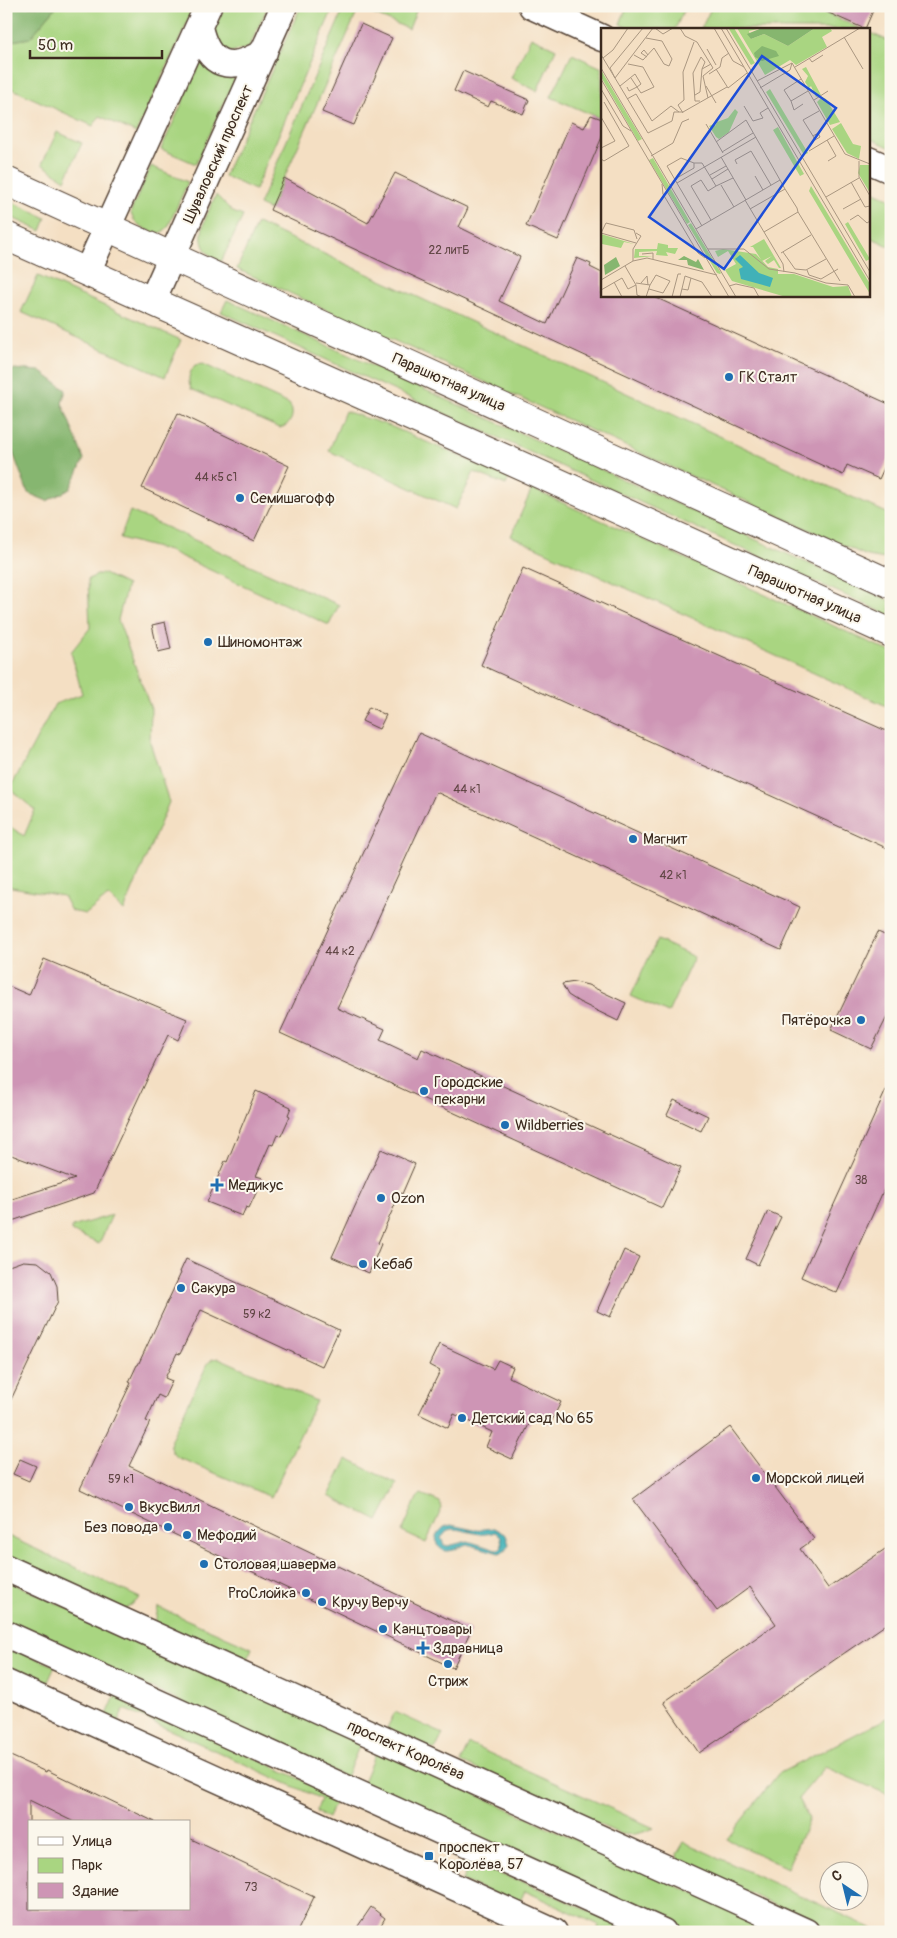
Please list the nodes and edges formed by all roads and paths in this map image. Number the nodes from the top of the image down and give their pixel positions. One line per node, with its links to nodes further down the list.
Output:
1 (284, 6): 5 (street, Шуваловский проспект)
2 (532, 6): 4 (street)
3 (204, 17): 5 (street); 9 (street)
4 (601, 38)
5 (264, 52): 11 (street, Шуваловский проспект)
6 (870, 161): 7 (street)
7 (891, 170)
8 (6, 181): 9 (main road, Парашютная улица)
9 (107, 227): 11 (main road, Парашютная улица); 12 (street)
10 (6, 236): 12 (main road, Парашютная улица)
11 (171, 256): 13 (street, Шуваловский проспект); 14 (main road, Парашютная улица)
12 (87, 272): 13 (main road, Парашютная улица)
13 (152, 301): 15 (main road, Парашютная улица)
14 (891, 584)
15 (891, 633)
16 (6, 1568): 21 (street, проспект Королёва)
17 (6, 1634): 20 (street)
18 (6, 1684): 19 (street)
19 (554, 1932)
20 (663, 1932)
21 (806, 1932)

